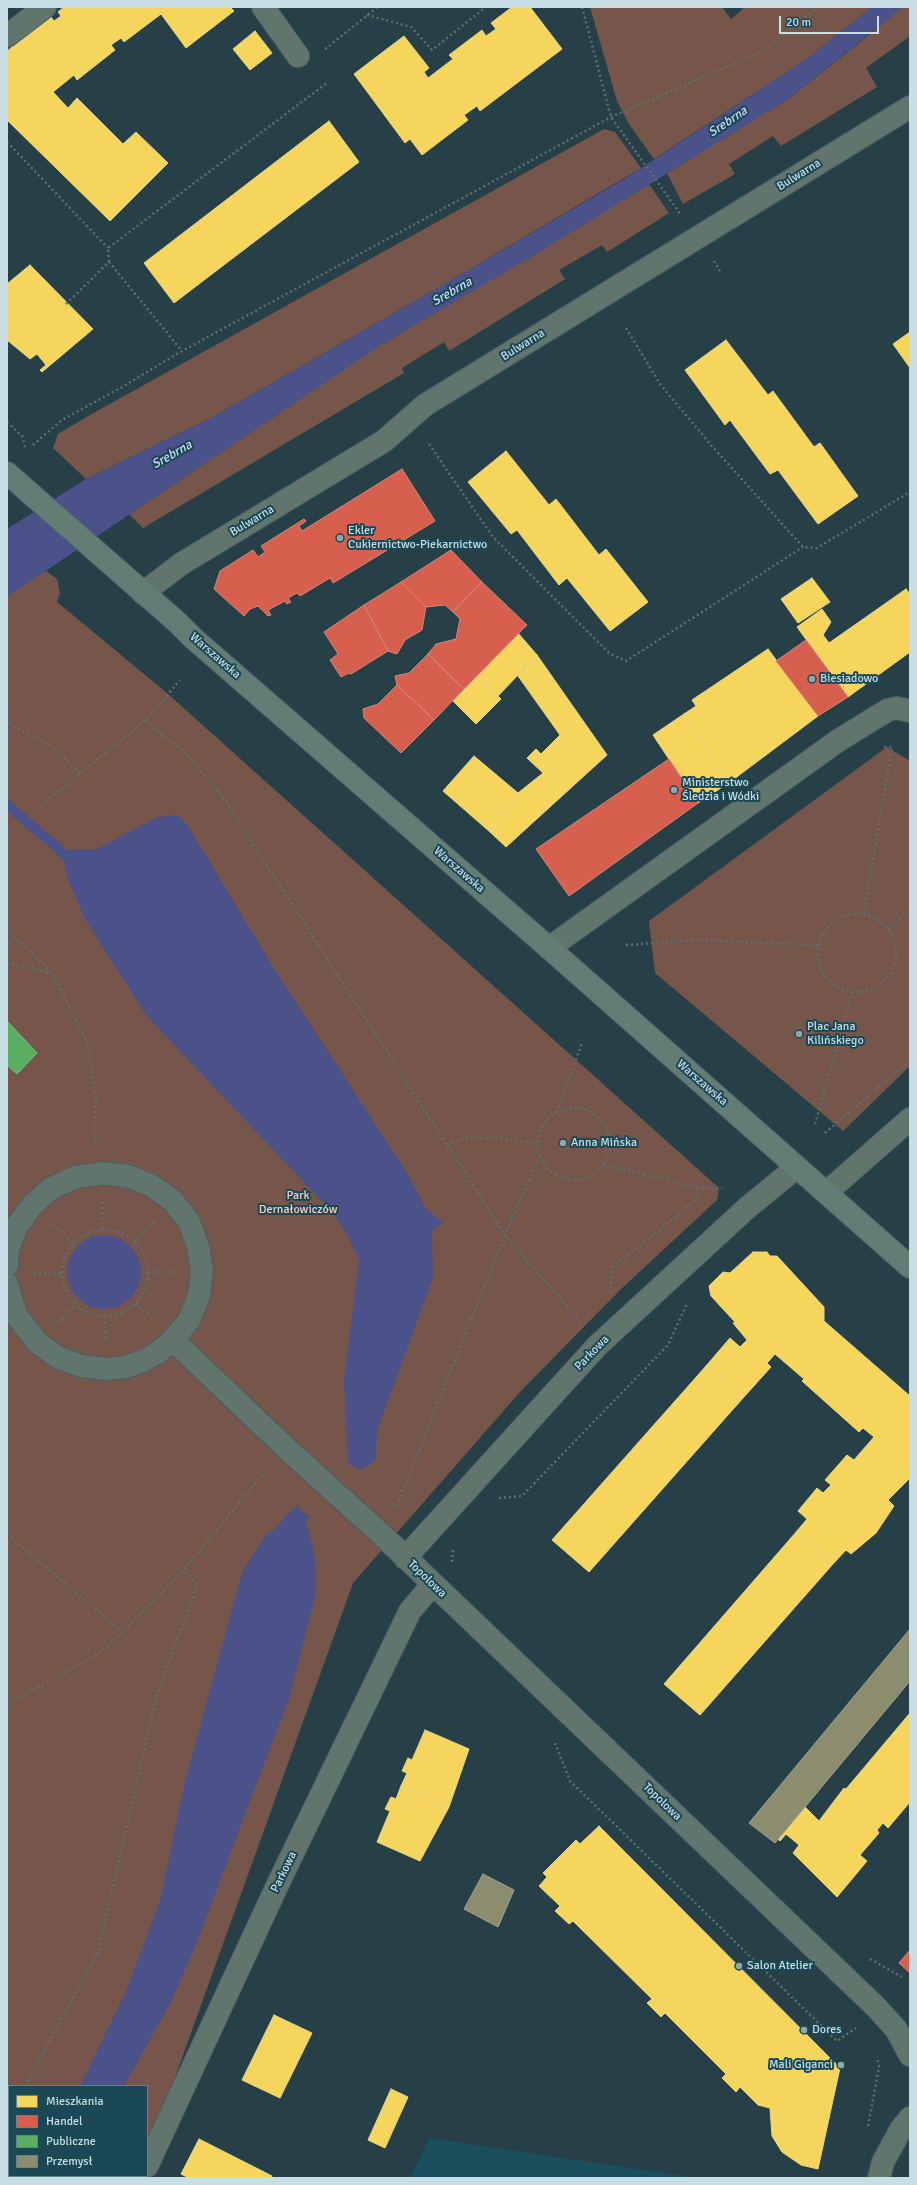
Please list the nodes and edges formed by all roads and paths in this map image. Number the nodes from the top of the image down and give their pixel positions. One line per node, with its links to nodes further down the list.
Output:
1 (45, 7): 8 (street)
2 (262, 7): 10 (street)
3 (378, 7): 7 (path)
4 (486, 7): 7 (path)
5 (582, 7): 13 (path)
6 (817, 7): 13 (path)
7 (367, 15): 9 (path)
8 (7, 36)
9 (319, 54)
10 (298, 56)
11 (327, 83): 16 (path)
12 (910, 107): 28 (street, Bulwarna)
13 (611, 116): 15 (path); 20 (path)
14 (7, 142): 16 (path)
15 (676, 206)
16 (108, 248): 17 (path)
17 (109, 262): 18 (path); 20 (path)
18 (66, 304)
19 (626, 328): 27 (path)
20 (182, 351): 24 (path)
21 (7, 422): 22 (path)
22 (22, 436)
23 (429, 444): 27 (path)
24 (33, 445)
25 (7, 473): 28 (main road, Warszawska)
26 (910, 492): 27 (path)
27 (803, 547)
28 (143, 593): 42 (main road, Warszawska)
29 (180, 680): 32 (path)
30 (910, 711): 33 (street)
31 (7, 719): 34 (path)
32 (145, 721): 34 (path); 53 (path)
33 (860, 728): 37 (path); 42 (street)
34 (81, 774): 35 (path)
35 (46, 801)
36 (910, 910): 39 (path)
37 (864, 914): 39 (path); 41 (path)
38 (7, 929): 44 (path)
39 (888, 929): 45 (path)
40 (626, 945): 41 (path)
41 (818, 945): 45 (path)
42 (549, 948): 56 (main road, Warszawska)
43 (7, 964): 44 (path)
44 (52, 973): 57 (path)
45 (852, 992): 50 (path)
46 (582, 1043): 48 (path)
47 (910, 1060): 51 (path)
48 (556, 1112): 52 (path); 55 (path)
49 (910, 1119): 60 (street)
50 (814, 1124)
51 (825, 1133)
52 (538, 1144): 53 (path); 54 (path)
53 (447, 1145): 62 (path)
54 (540, 1156): 55 (path); 62 (path)
55 (604, 1165): 58 (path)
56 (797, 1166): 60 (main road, Warszawska); 75 (street, Parkowa)
57 (103, 1173): 63 (street); 69 (street)
58 (699, 1188): 59 (path); 66 (path)
59 (722, 1188)
60 (827, 1192): 64 (main road, Warszawska)
61 (118, 1231): 61 (path)
62 (505, 1235): 68 (path); 72 (path)
63 (7, 1265)
64 (910, 1267)
65 (7, 1284): 69 (street)
66 (611, 1296)
67 (689, 1299): 71 (path)
68 (581, 1322)
69 (173, 1340): 70 (street, Topolowa)
70 (286, 1448): 75 (street, Topolowa); 77 (path)
71 (493, 1498)
72 (395, 1511)
73 (7, 1534): 79 (path)
74 (453, 1546): 76 (path)
75 (405, 1558): 78 (street, Topolowa)
76 (453, 1568)
77 (184, 1570): 79 (path); 85 (path)
78 (433, 1584): 84 (street, Topolowa); 88 (street, Parkowa)
79 (123, 1632): 80 (path)
80 (7, 1704)
81 (553, 1736): 82 (path)
82 (860, 2025)
83 (876, 2054): 87 (path)
84 (910, 2055)
85 (26, 2085)
86 (910, 2118): 89 (street)
87 (867, 2134)
88 (148, 2164)
89 (879, 2178)

